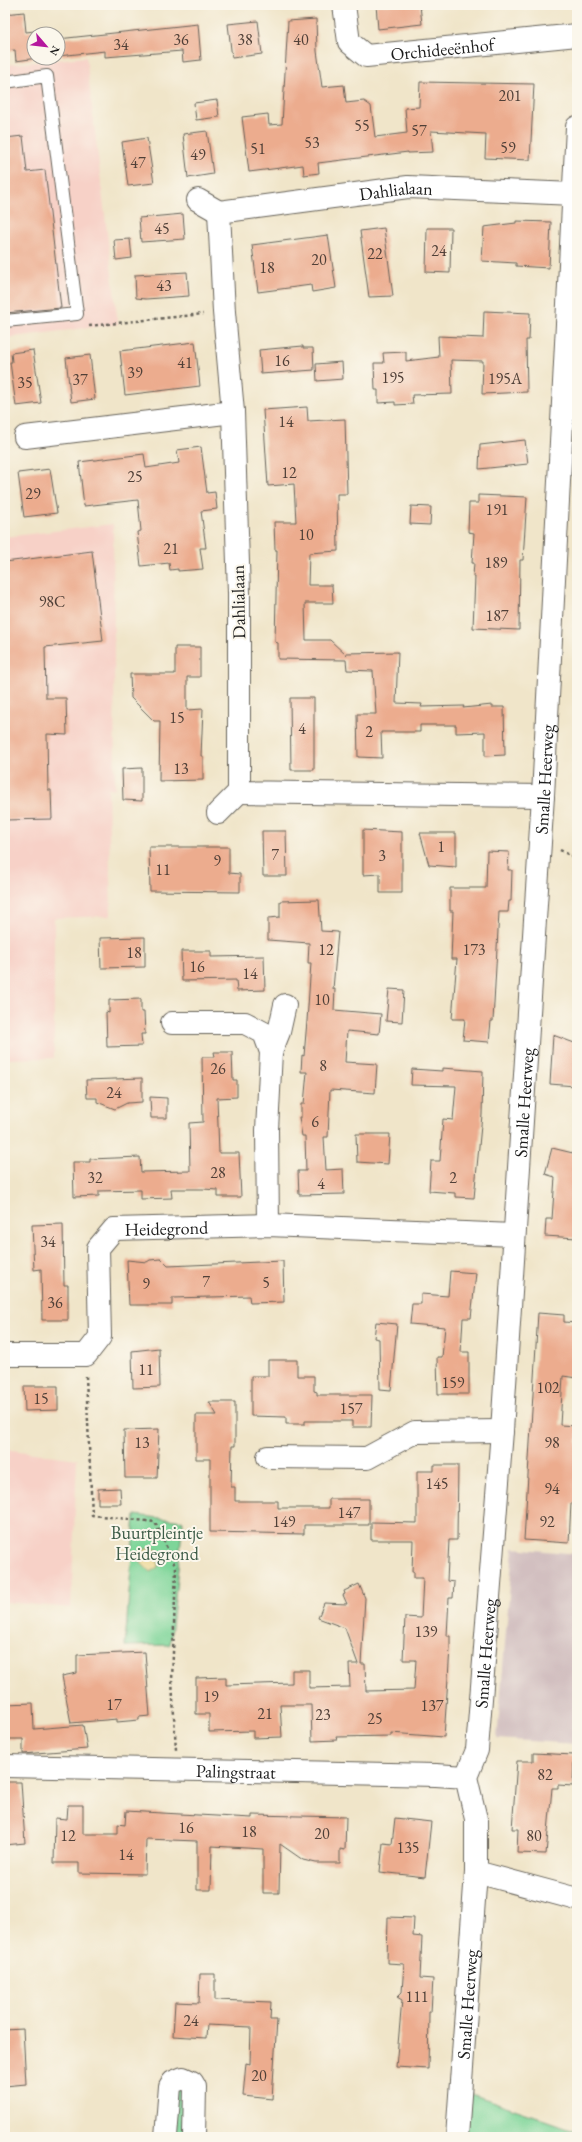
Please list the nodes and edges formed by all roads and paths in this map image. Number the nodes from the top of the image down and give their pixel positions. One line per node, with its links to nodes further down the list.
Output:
1 (344, 5): 2 (street, Orchideeënhof)
2 (577, 35)
3 (5, 82): 9 (lane)
4 (577, 127): 5 (street, Smalle Heerweg)
5 (574, 194): 7 (street, Dahlialaan); 14 (street, Smalle Heerweg)
6 (198, 200): 7 (street)
7 (219, 212): 8 (street, Dahlialaan)
8 (224, 312): 10 (path); 11 (street, Dahlialaan)
9 (5, 321)
10 (83, 327)
11 (233, 412): 12 (street); 13 (street, Dahlialaan)
12 (25, 437)
13 (239, 792): 14 (street); 15 (street)
14 (543, 796): 20 (street, Smalle Heerweg)
15 (218, 813)
16 (285, 1005): 18 (street)
17 (172, 1023): 18 (street)
18 (271, 1052): 19 (street)
19 (268, 1225): 20 (street, Heidegrond); 22 (street, Heidegrond)
20 (514, 1235): 23 (street, Smalle Heerweg)
21 (5, 1355): 22 (street)
22 (86, 1355): 26 (path)
23 (502, 1432): 24 (street); 27 (street, Smalle Heerweg)
24 (268, 1457)
25 (5, 1766): 26 (street, Palingstraat)
26 (177, 1770): 27 (street, Palingstraat)
27 (466, 1777): 28 (street, Smalle Heerweg)
28 (476, 1872): 29 (street); 32 (street, Smalle Heerweg)
29 (577, 1899)
30 (166, 2137): 31 (street)
31 (194, 2137)
32 (457, 2137)

